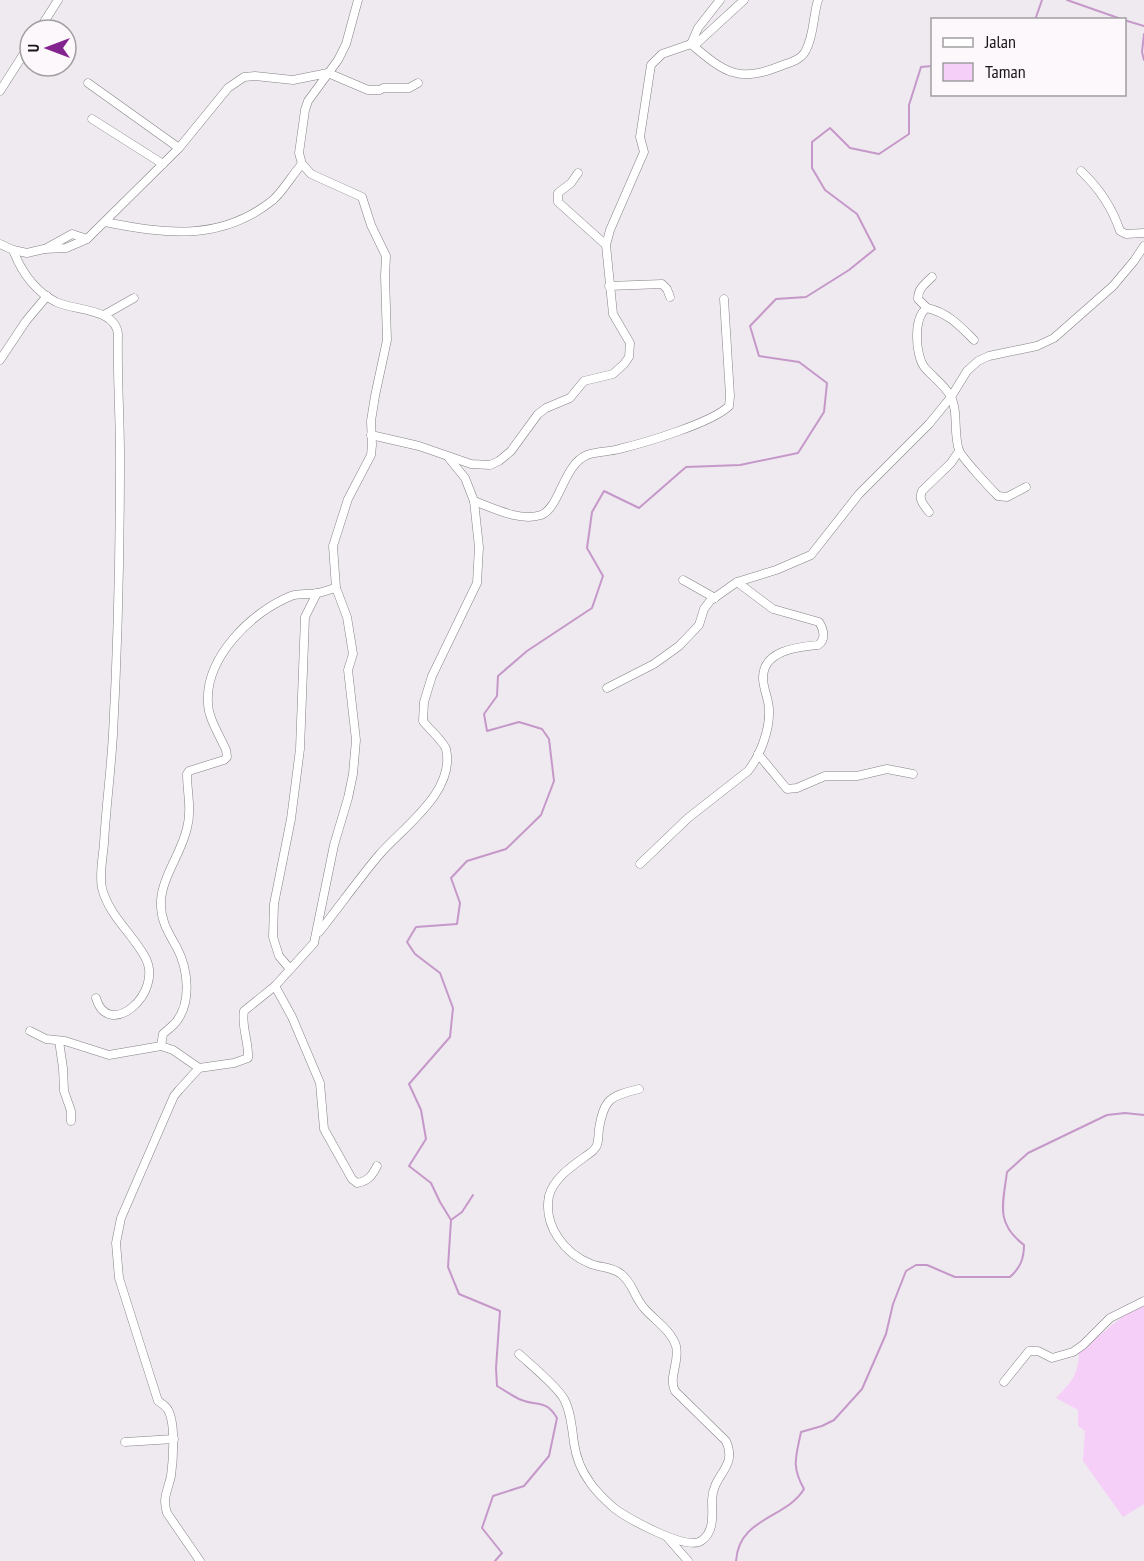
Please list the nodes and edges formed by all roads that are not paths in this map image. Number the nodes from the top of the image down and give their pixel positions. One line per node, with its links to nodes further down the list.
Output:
1 (58, 0): 6 (street)
2 (358, 0): 9 (street)
3 (720, 0): 7 (street)
4 (744, 0): 7 (street)
5 (818, 0): 7 (street)
6 (47, 18)
7 (692, 45): 22 (street)
8 (18, 62): 12 (street)
9 (328, 73): 11 (street); 14 (street); 16 (street)
10 (88, 83): 14 (street)
11 (417, 83)
12 (0, 90)
13 (92, 119): 15 (street)
14 (179, 148): 15 (street)
15 (163, 164): 19 (street)
16 (302, 164): 19 (street); 36 (street)
17 (1081, 171): 20 (street)
18 (578, 173): 22 (street)
19 (105, 222): 24 (street)
20 (1144, 233)
21 (0, 244): 24 (street)
22 (606, 245): 26 (street)
23 (1144, 246): 35 (street)
24 (13, 250): 27 (street)
25 (932, 277): 31 (street)
26 (609, 286): 28 (street); 38 (street)
27 (47, 296): 32 (street); 34 (street)
28 (670, 297)
29 (134, 298): 32 (street)
30 (724, 299): 40 (street)
31 (927, 308): 33 (street); 35 (street)
32 (104, 315): 54 (street)
33 (974, 340)
34 (0, 360)
35 (951, 397): 37 (street); 43 (street)
36 (371, 435): 38 (street); 44 (street)
37 (959, 451): 39 (street); 41 (street)
38 (447, 456): 40 (street)
39 (1026, 487)
40 (474, 501): 51 (street)
41 (929, 512)
42 (683, 580): 46 (street)
43 (737, 582): 46 (street); 48 (street)
44 (336, 588): 45 (street); 51 (street)
45 (317, 593): 52 (street); 57 (street)
46 (715, 598): 47 (street)
47 (607, 688)
48 (758, 754): 49 (street); 50 (street)
49 (913, 774)
50 (640, 864)
51 (317, 935): 52 (street)
52 (291, 969): 53 (street)
53 (275, 986): 58 (street); 61 (street)
54 (96, 998)
55 (30, 1031): 56 (street)
56 (59, 1041): 57 (street); 60 (street)
57 (161, 1046): 58 (street)
58 (199, 1068): 65 (street)
59 (639, 1089): 67 (street)
60 (71, 1121)
61 (377, 1166)
62 (1144, 1301): 64 (street)
63 (519, 1354): 67 (street)
64 (1004, 1382)
65 (174, 1439): 66 (street); 68 (street)
66 (125, 1442)
67 (666, 1536): 69 (street)
68 (200, 1561)
69 (688, 1561)

